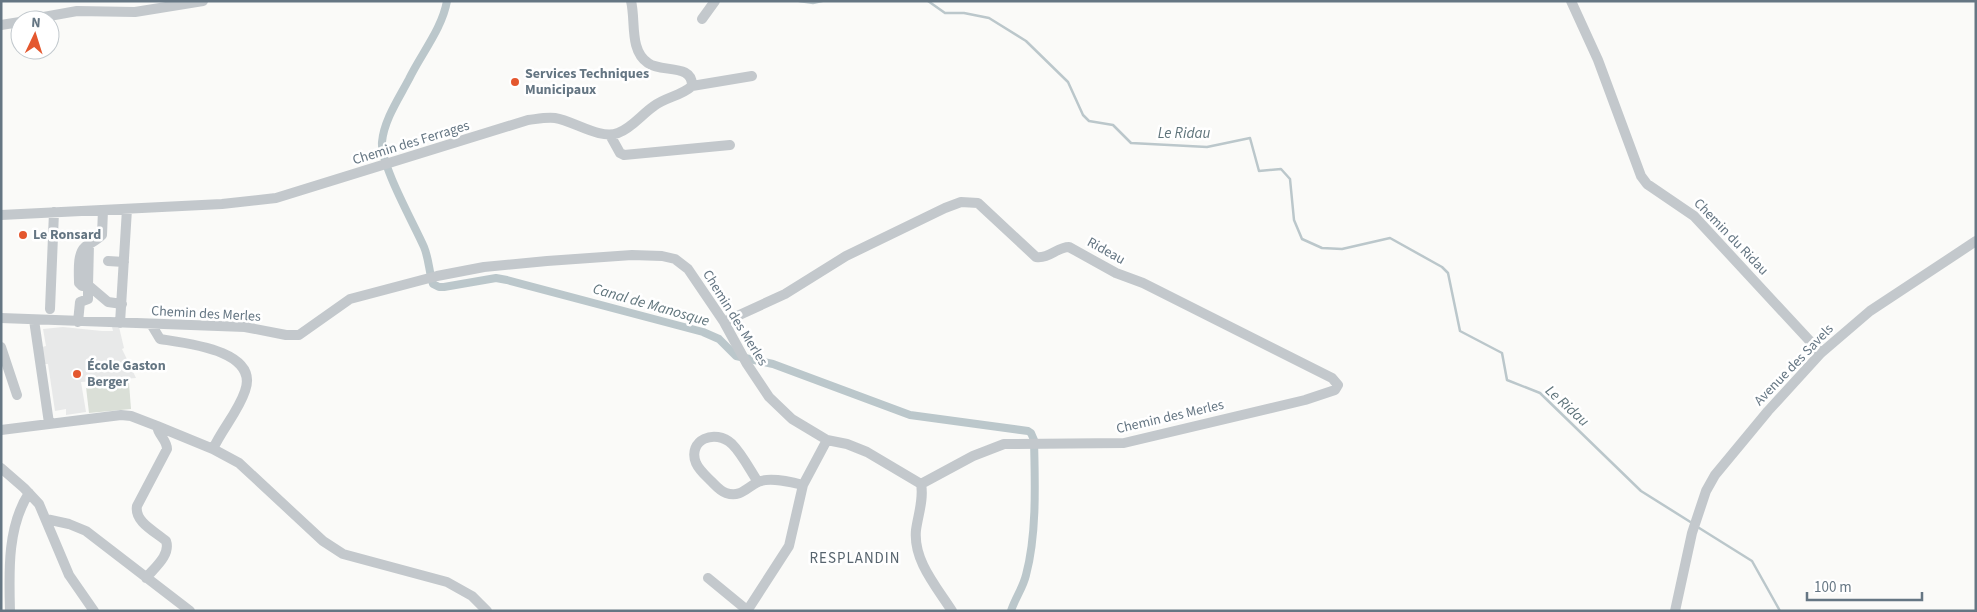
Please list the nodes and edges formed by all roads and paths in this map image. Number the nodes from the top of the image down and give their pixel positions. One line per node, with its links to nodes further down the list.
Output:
1 (203, 1): 5 (street)
2 (631, 1): 9 (street)
3 (715, 1): 7 (street)
4 (1572, 1): 29 (street, Chemin du Ridau)
5 (90, 6): 6 (street)
6 (60, 13)
7 (702, 19)
8 (752, 76): 9 (street)
9 (692, 86): 10 (street)
10 (610, 135): 11 (street); 12 (street, Chemin des Ferrages)
11 (730, 145)
12 (127, 209): 13 (street, Chemin des Ferrages); 18 (street)
13 (103, 210): 14 (street, Chemin des Ferrages); 19 (street)
14 (54, 212): 15 (street, Chemin des Ferrages); 21 (street)
15 (1, 215)
16 (1976, 241): 29 (street, Avenue des Savels)
17 (108, 261): 18 (street)
18 (124, 262): 20 (street)
19 (88, 286): 20 (street); 24 (street)
20 (122, 304): 26 (street)
21 (50, 307)
22 (1, 318): 23 (street, Chemin des Merles)
23 (34, 320): 24 (street, Chemin des Merles); 32 (street)
24 (78, 322): 26 (street, Chemin des Merles)
25 (724, 322): 27 (street, Chemin des Merles); 31 (street, Rideau); 35 (street, Chemin des Merles)
26 (120, 323): 27 (street, Chemin des Merles)
27 (151, 324): 36 (street)
28 (1, 347): 30 (street)
29 (1821, 353): 51 (street, Avenue des Savels)
30 (17, 395)
31 (1241, 415): 39 (street, Chemin des Merles)
32 (49, 423): 33 (street); 34 (street)
33 (157, 426): 36 (street); 43 (street)
34 (1, 430)
35 (827, 440): 39 (street, Chemin des Merles); 40 (street)
36 (213, 449): 49 (street)
37 (1, 468): 41 (street)
38 (758, 482): 38 (street); 40 (street)
39 (921, 484): 50 (street)
40 (804, 485): 45 (street)
41 (29, 493): 42 (street); 46 (street)
42 (46, 519): 43 (street); 47 (street)
43 (146, 578): 48 (street)
44 (708, 578): 45 (street)
45 (747, 610)
46 (10, 611)
47 (94, 611)
48 (190, 611)
49 (487, 611)
50 (952, 611)
51 (1675, 611)

